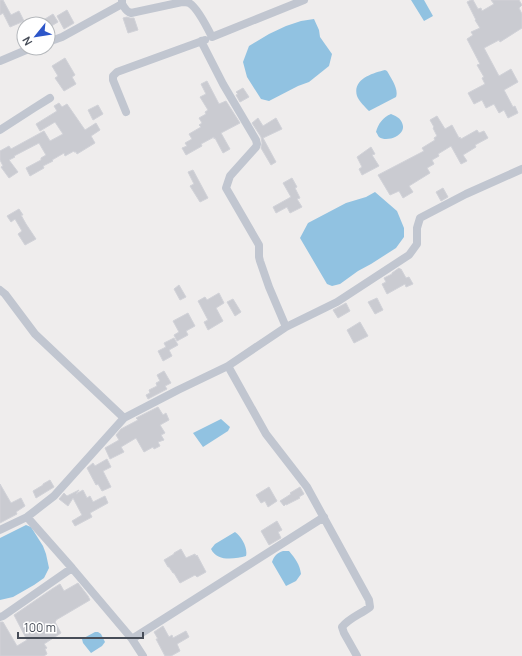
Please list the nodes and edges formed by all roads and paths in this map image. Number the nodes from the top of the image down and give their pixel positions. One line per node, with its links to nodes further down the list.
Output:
1 (304, 0): 3 (street)
2 (122, 2): 3 (street); 4 (street)
3 (212, 37): 5 (street)
4 (56, 39)
5 (201, 41): 9 (street); 13 (street)
6 (16, 54): 7 (street)
7 (0, 61)
8 (50, 98): 10 (street)
9 (126, 112)
10 (0, 130)
11 (522, 169): 13 (street)
12 (0, 290): 15 (street)
13 (286, 327): 14 (street)
14 (228, 366): 15 (street); 17 (street)
15 (124, 418): 16 (street)
16 (27, 517): 18 (street); 19 (street)
17 (324, 517): 21 (street); 23 (street)
18 (0, 530)
19 (72, 568): 20 (street); 21 (street)
20 (0, 617)
21 (132, 639): 22 (street)
22 (144, 656)
23 (357, 656)

